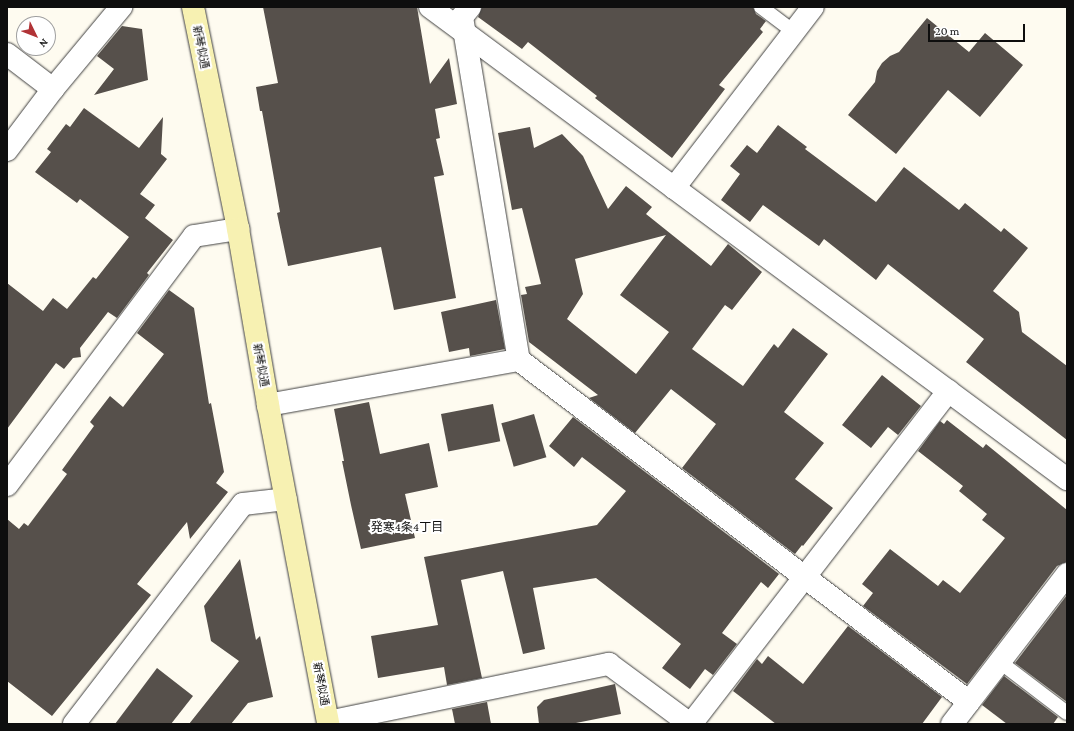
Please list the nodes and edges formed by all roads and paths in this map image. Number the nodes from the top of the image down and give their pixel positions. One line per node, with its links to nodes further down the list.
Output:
1 (121, 7): 10 (street)
2 (193, 7): 13 (street, 新琴似通)
3 (430, 7): 8 (street)
4 (470, 7): 8 (street)
5 (760, 7): 7 (lane)
6 (813, 7): 7 (street)
7 (794, 32): 12 (street)
8 (465, 34): 12 (street); 14 (street)
9 (7, 54): 10 (street)
10 (53, 89): 11 (street)
11 (7, 150)
12 (674, 188): 15 (street)
13 (238, 229): 16 (street, 新琴似通); 18 (street)
14 (519, 360): 16 (street); 21 (street)
15 (948, 391): 17 (street); 21 (street)
16 (268, 405): 19 (street, 新琴似通)
17 (1067, 479)
18 (7, 485)
19 (286, 499): 25 (street, 新琴似通); 26 (street)
20 (1067, 574): 22 (street)
21 (804, 578): 23 (street); 27 (street)
22 (1000, 662): 23 (street); 24 (lane)
23 (969, 702): 28 (street)
24 (1067, 713)
25 (328, 723): 27 (street)
26 (74, 724)
27 (691, 724)
28 (952, 724)

